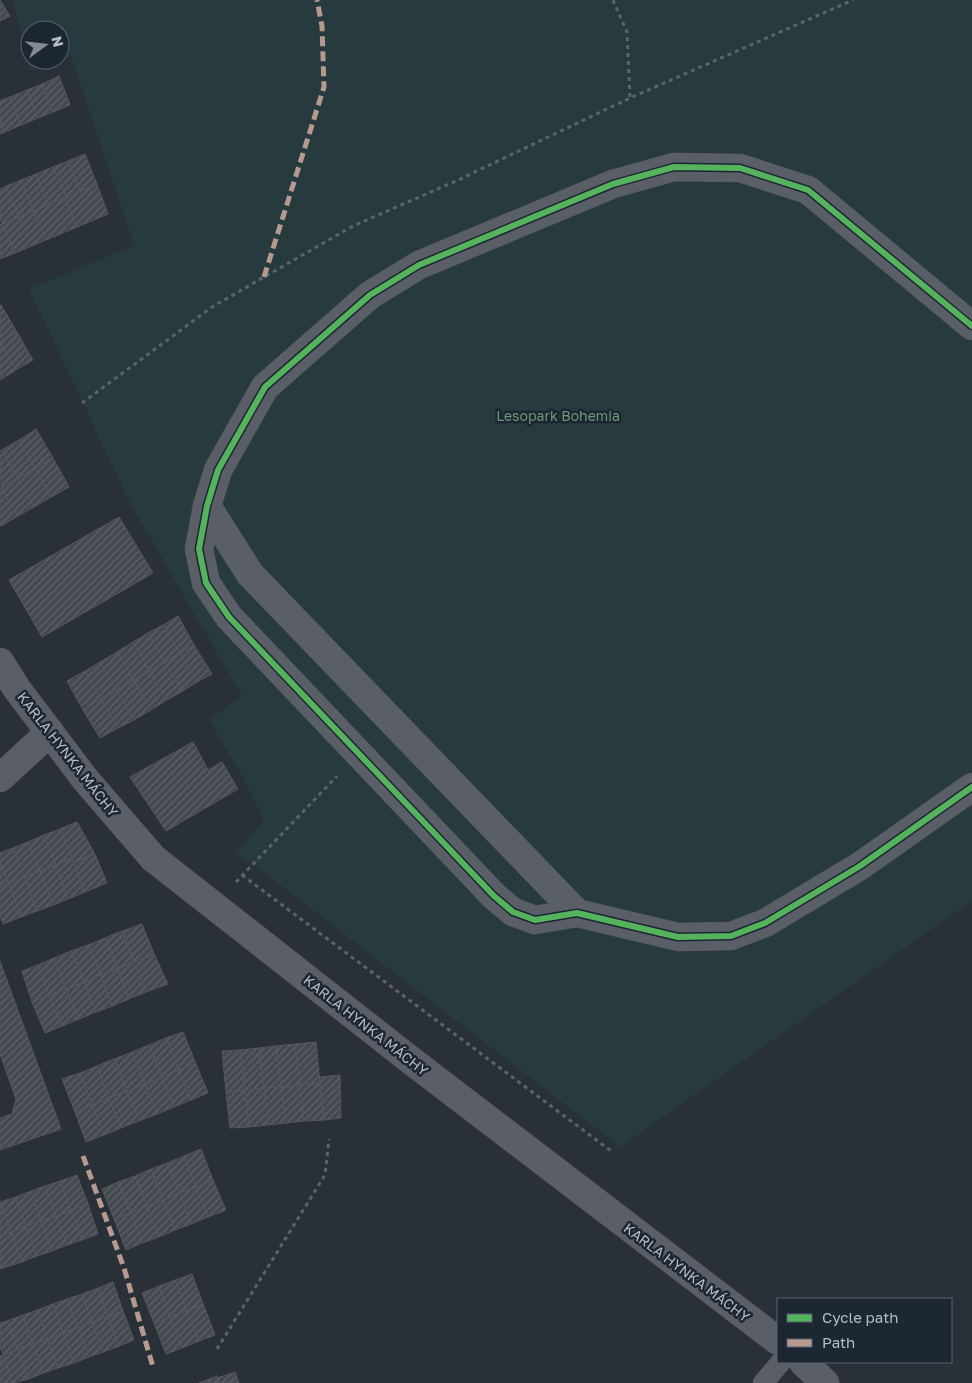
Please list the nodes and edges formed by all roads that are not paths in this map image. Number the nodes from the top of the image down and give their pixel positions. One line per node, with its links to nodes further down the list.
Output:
1 (972, 326): 2 (street)
2 (207, 506): 7 (street); 7 (street)
3 (0, 662): 4 (street, KARLA HYNKA MÁCHY)
4 (50, 732): 5 (street); 8 (street, KARLA HYNKA MÁCHY)
5 (0, 778)
6 (972, 787): 7 (street)
7 (577, 913)
8 (777, 1340)
9 (780, 1363): 11 (lane)
10 (804, 1363): 12 (street)
11 (763, 1383)
12 (825, 1383)

